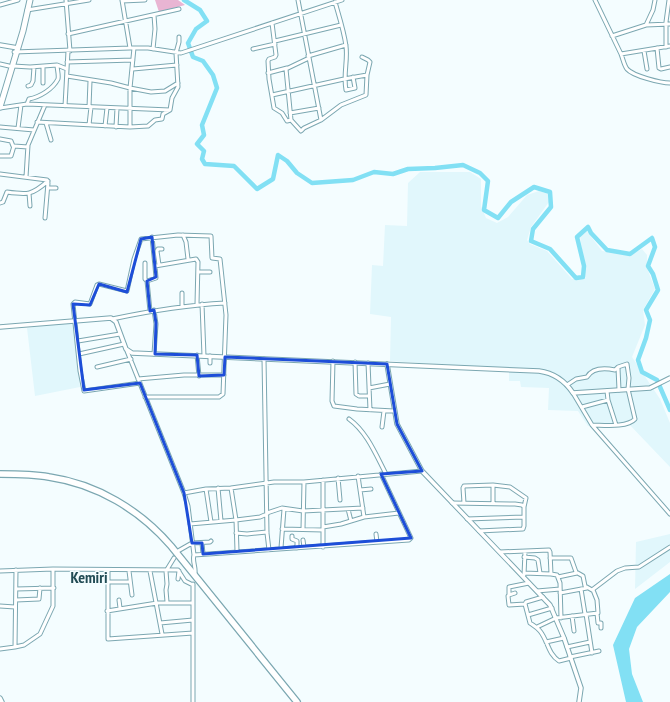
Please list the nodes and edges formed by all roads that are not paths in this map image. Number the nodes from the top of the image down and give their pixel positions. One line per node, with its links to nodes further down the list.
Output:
1 (18, 0): 14 (street)
2 (26, 0): 37 (highway)
3 (31, 0): 16 (highway)
4 (89, 0): 12 (street)
5 (145, 0): 11 (street)
6 (298, 0): 17 (street)
7 (342, 0): 13 (street)
8 (595, 0): 26 (street)
9 (655, 0): 23 (street)
10 (669, 0): 21 (street)
11 (122, 1): 19 (street)
12 (66, 2): 16 (street); 24 (street)
13 (335, 2): 17 (street); 22 (street)
14 (0, 4)
15 (179, 9): 18 (street)
16 (28, 10): 37 (highway)
17 (301, 13): 20 (street); 25 (street)
18 (154, 15): 19 (street); 35 (street)
19 (126, 21): 24 (street); 33 (street)
20 (272, 23): 28 (street); 40 (street)
21 (668, 24): 23 (street); 32 (street)
22 (341, 25): 25 (street); 30 (street)
23 (646, 25): 26 (street)
24 (68, 34): 38 (street)
25 (304, 34): 28 (street); 43 (street)
26 (612, 36): 41 (street)
27 (179, 37): 40 (street)
28 (275, 42): 36 (street); 57 (street)
29 (0, 45): 37 (street)
30 (346, 45): 43 (street); 61 (street)
31 (670, 46): 32 (street)
32 (666, 47): 34 (street)
33 (132, 48): 35 (street); 38 (street); 44 (street)
34 (657, 48): 39 (street); 52 (street)
35 (153, 49): 40 (street)
36 (253, 49)
37 (16, 50): 38 (street); 49 (highway)
38 (69, 51): 45 (street)
39 (644, 51): 41 (street); 55 (street)
40 (176, 53): 48 (street)
41 (621, 54): 64 (street)
42 (362, 56): 58 (street)
43 (309, 57): 53 (street); 66 (street)
44 (133, 60): 45 (street); 54 (street)
45 (67, 62): 56 (street)
46 (0, 64): 49 (street)
47 (57, 65): 51 (street); 56 (street); 72 (street)
48 (177, 65): 54 (street); 65 (street)
49 (11, 66): 50 (street); 70 (highway); 77 (highway)
50 (34, 67): 51 (street); 67 (street)
51 (43, 67): 63 (street)
52 (670, 67)
53 (287, 68): 57 (street); 69 (street)
54 (133, 69): 68 (street)
55 (647, 69)
56 (67, 70): 59 (street)
57 (268, 73): 71 (street)
58 (367, 75): 60 (street); 85 (street)
59 (66, 76): 62 (street); 75 (street)
60 (353, 78): 61 (street); 61 (street)
61 (344, 79): 66 (street)
62 (90, 81): 68 (street); 76 (street)
63 (44, 83)
64 (670, 83)
65 (178, 84): 68 (street); 82 (street)
66 (315, 85): 69 (street); 80 (street)
67 (28, 86)
68 (130, 88): 81 (street)
69 (289, 91): 71 (street); 83 (street)
70 (0, 94)
71 (272, 94): 84 (street)
72 (27, 104): 73 (street); 74 (street)
73 (21, 105): 77 (street); 93 (street)
74 (45, 105): 75 (street); 86 (street)
75 (65, 106): 76 (street)
76 (90, 107): 78 (street); 88 (street)
77 (0, 108)
78 (107, 108): 79 (street); 89 (street)
79 (117, 108): 81 (street); 91 (street)
80 (319, 108): 83 (street); 85 (street)
81 (129, 109): 82 (street); 92 (street)
82 (170, 110): 92 (street)
83 (290, 114): 84 (street)
84 (291, 120): 85 (street)
85 (321, 120)
86 (37, 122): 87 (street); 94 (street)
87 (46, 123): 88 (street); 96 (street)
88 (89, 125): 89 (street)
89 (105, 126): 91 (street)
90 (0, 127): 93 (street)
91 (116, 127): 92 (street)
92 (130, 127)
93 (18, 128): 94 (street)
94 (34, 130): 98 (street)
95 (0, 139): 97 (street)
96 (51, 140)
97 (13, 146): 98 (street); 99 (street)
98 (28, 147): 101 (street)
99 (0, 156)
100 (0, 174): 101 (street)
101 (26, 177): 102 (street)
102 (48, 181): 103 (street); 105 (street)
103 (48, 188): 104 (street); 108 (street)
104 (56, 188)
105 (29, 193): 106 (street); 107 (street)
106 (0, 203)
107 (30, 206)
108 (45, 218)
109 (184, 235): 110 (street); 112 (street); 119 (street)
110 (152, 237): 114 (street); 124 (street)
111 (162, 249): 114 (street)
112 (188, 259): 114 (street); 115 (street)
113 (145, 264): 117 (street)
114 (157, 265): 117 (street)
115 (198, 272): 116 (street); 120 (street)
116 (210, 272)
117 (147, 281): 122 (street)
118 (182, 293): 121 (street)
119 (225, 302): 120 (street); 135 (street)
120 (200, 304): 121 (street); 133 (street)
121 (182, 307): 122 (street)
122 (152, 311): 123 (street); 131 (street)
123 (112, 319): 124 (street); 126 (street)
124 (75, 321): 125 (street); 127 (street)
125 (0, 327)
126 (120, 334): 127 (street); 128 (street)
127 (78, 341): 130 (street)
128 (124, 344): 129 (street); 130 (street)
129 (128, 351): 131 (street); 136 (street)
130 (79, 354): 148 (street)
131 (154, 354): 132 (street)
132 (198, 355): 133 (street); 145 (street)
133 (204, 356): 134 (street)
134 (210, 356): 135 (street); 140 (street)
135 (224, 357): 137 (street); 146 (street)
136 (131, 359): 143 (street); 148 (street)
137 (264, 359): 138 (street); 176 (street)
138 (333, 361): 139 (street); 160 (street)
139 (355, 362): 141 (street); 156 (street)
140 (210, 363)
141 (368, 363): 142 (street); 151 (street)
142 (387, 364): 149 (street); 150 (street)
143 (97, 367)
144 (618, 367): 150 (street); 152 (street); 153 (street)
145 (198, 376): 146 (street); 148 (street)
146 (224, 376): 157 (street)
147 (670, 378): 152 (street)
148 (139, 381): 157 (street)
149 (390, 384): 151 (street); 164 (street)
150 (567, 385): 155 (street)
151 (369, 388): 156 (street)
152 (628, 389): 153 (street); 167 (street)
153 (619, 390): 154 (street)
154 (607, 391): 155 (street); 158 (street)
155 (573, 393): 161 (street)
156 (369, 396): 162 (street)
157 (145, 397): 183 (street)
158 (608, 400): 161 (street); 167 (street)
159 (348, 403): 160 (street)
160 (348, 408): 162 (street)
161 (582, 408): 166 (street)
162 (370, 410): 163 (street)
163 (384, 411): 164 (street); 168 (street)
164 (394, 411): 169 (street)
165 (349, 420): 170 (street)
166 (592, 425): 167 (street); 196 (street)
167 (616, 425)
168 (382, 427)
169 (422, 471): 170 (street); 185 (street)
170 (384, 474): 172 (street); 194 (street)
171 (0, 475): 299 (highway); 300 (highway)
172 (358, 476): 173 (street); 182 (street)
173 (338, 478): 174 (street); 184 (street)
174 (323, 480): 175 (street); 193 (street)
175 (304, 482): 176 (street); 192 (street)
176 (267, 483): 179 (street); 195 (street)
177 (493, 485): 186 (street); 187 (street); 188 (street)
178 (218, 488): 179 (street); 180 (street); 201 (street)
179 (230, 488): 200 (street)
180 (206, 489): 183 (street); 203 (street)
181 (371, 489): 182 (street)
182 (360, 490): 189 (street)
183 (184, 493): 204 (street)
184 (340, 500)
185 (452, 503): 186 (street); 199 (street)
186 (464, 503): 187 (street)
187 (493, 503): 188 (street)
188 (524, 507): 198 (street)
189 (362, 508): 191 (street); 197 (street)
190 (284, 509): 192 (street); 195 (street); 206 (street)
191 (348, 509): 193 (street); 202 (street)
192 (303, 511): 193 (street); 207 (street)
193 (323, 511): 205 (street)
194 (399, 513): 197 (street); 215 (street)
195 (267, 514): 200 (street); 209 (street)
196 (670, 514)
197 (364, 517): 202 (street)
198 (524, 517): 199 (street); 208 (street)
199 (467, 519): 208 (street)
200 (236, 520): 201 (street); 210 (street)
201 (222, 521): 203 (street)
202 (351, 521): 205 (street)
203 (211, 522): 204 (street)
204 (190, 524): 216 (street)
205 (323, 528): 207 (street); 218 (street)
206 (282, 529): 207 (street); 220 (street)
207 (303, 529)
208 (479, 531): 226 (street)
209 (267, 532): 210 (street); 223 (street)
210 (236, 533): 225 (street)
211 (376, 534): 215 (street)
212 (292, 536): 221 (street)
213 (304, 540): 222 (street)
214 (211, 541): 217 (street)
215 (377, 542): 218 (street)
216 (192, 543): 217 (street); 224 (street); 229 (street)
217 (202, 543): 228 (street)
218 (323, 547): 222 (street)
219 (670, 547): 256 (street)
220 (281, 548): 221 (street); 223 (street)
221 (297, 548): 222 (street)
222 (304, 548)
223 (268, 550): 225 (street)
224 (178, 551)
225 (237, 551): 228 (street)
226 (500, 552): 227 (street); 245 (street)
227 (525, 552): 230 (street); 232 (street)
228 (203, 554): 229 (street)
229 (194, 555): 241 (street)
230 (524, 557): 242 (street); 245 (street)
231 (174, 558): 239 (street)
232 (550, 558): 243 (street); 244 (street)
233 (53, 569): 234 (street); 235 (street); 252 (street)
234 (16, 570): 236 (street); 254 (street)
235 (108, 570): 237 (street); 248 (street)
236 (0, 571)
237 (129, 571): 238 (street); 249 (street)
238 (150, 571): 239 (street); 265 (street)
239 (166, 571): 240 (street); 266 (street)
240 (179, 571): 247 (street); 267 (street)
241 (195, 573)
242 (540, 573): 244 (street); 245 (street)
243 (577, 573): 246 (street); 253 (street)
244 (551, 574): 246 (street)
245 (524, 575): 250 (street)
246 (558, 577): 258 (street)
247 (178, 578)
248 (108, 582): 249 (street); 273 (street)
249 (130, 582): 260 (street)
250 (529, 583): 257 (street); 261 (street)
251 (40, 588): 252 (street); 254 (street); 263 (street)
252 (54, 588): 291 (street)
253 (587, 588): 255 (street); 256 (street)
254 (16, 589): 263 (street)
255 (581, 589): 258 (street); 275 (street)
256 (593, 590): 274 (street)
257 (537, 591): 258 (street); 262 (street)
258 (560, 591): 279 (street)
259 (515, 593): 261 (street)
260 (132, 595)
261 (509, 595): 268 (street)
262 (544, 597): 268 (street); 272 (street)
263 (16, 600): 270 (street)
264 (119, 600): 271 (street)
265 (156, 602): 266 (street); 271 (street); 281 (street)
266 (167, 602): 267 (street)
267 (193, 603): 280 (street)
268 (525, 604): 276 (street)
269 (0, 606): 270 (street)
270 (15, 607): 291 (street)
271 (120, 608): 273 (street)
272 (552, 608): 276 (street); 278 (street)
273 (107, 611): 286 (street)
274 (597, 613): 275 (street); 283 (street)
275 (585, 614): 277 (street); 289 (street)
276 (528, 615): 282 (street)
277 (572, 616): 279 (street); 284 (street)
278 (556, 618): 279 (street); 282 (street); 287 (street)
279 (561, 618)
280 (193, 620): 281 (street); 285 (street)
281 (160, 623): 286 (street)
282 (537, 628): 288 (street)
283 (601, 628)
284 (574, 631)
285 (193, 633): 286 (street); 298 (street)
286 (162, 634)
287 (564, 638): 288 (street); 290 (street)
288 (546, 642): 295 (street)
289 (590, 642): 290 (street); 294 (street)
290 (567, 647): 295 (street)
291 (15, 648): 292 (street)
292 (0, 649)
293 (599, 651): 294 (street)
294 (592, 652): 295 (street)
295 (570, 658): 301 (street)
296 (0, 698): 297 (street)
297 (2, 702)
298 (193, 702)
299 (292, 702)
300 (296, 702)
301 (579, 702)

